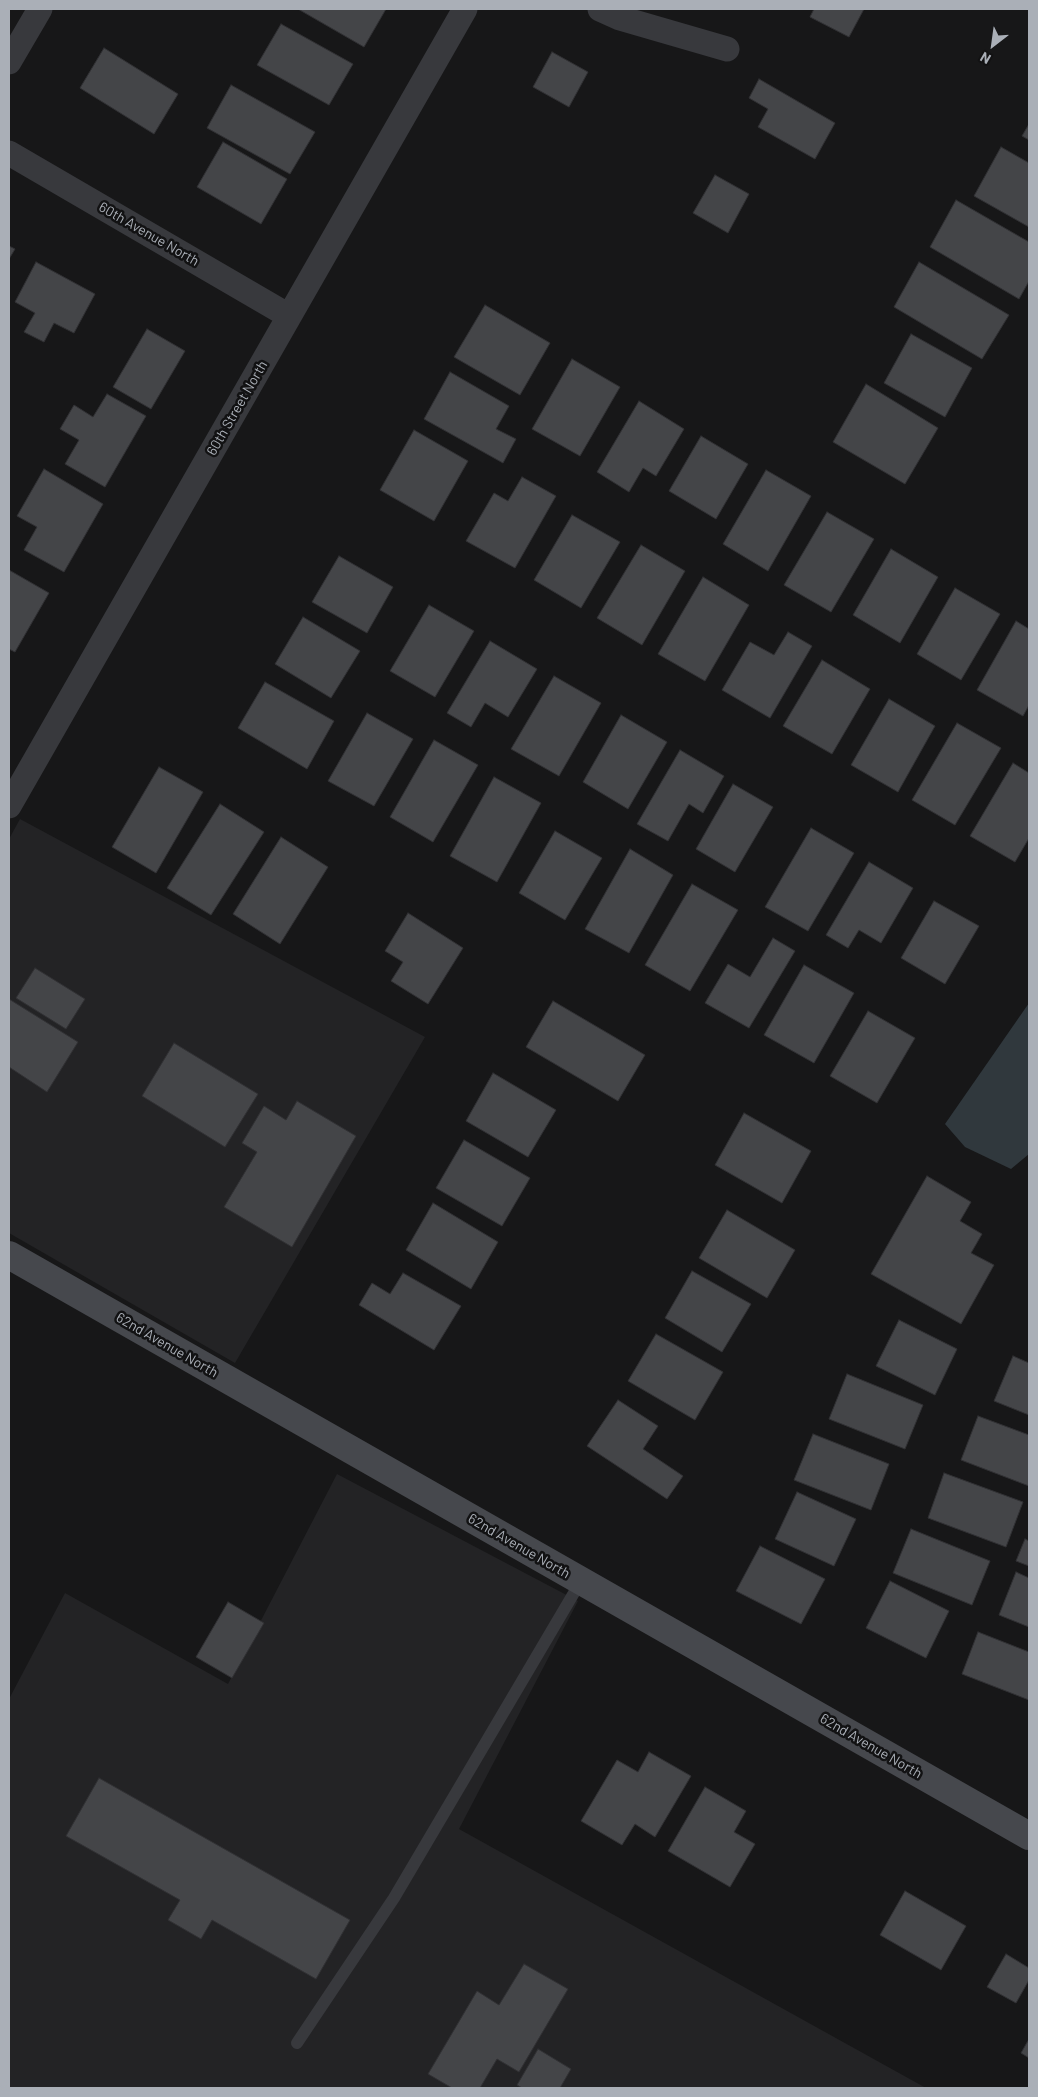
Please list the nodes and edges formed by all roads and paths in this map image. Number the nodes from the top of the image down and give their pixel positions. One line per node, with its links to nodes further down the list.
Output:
1 (40, 9): 5 (street)
2 (465, 9): 7 (street, 60th Street North)
3 (600, 9): 4 (street)
4 (727, 49)
5 (9, 62)
6 (9, 153): 7 (street, 60th Avenue North)
7 (289, 316): 8 (street, 60th Street North)
8 (9, 806)
9 (9, 1255): 10 (street, 62nd Avenue North)
10 (581, 1581): 11 (street, 62nd Avenue North); 12 (lane)
11 (1029, 1836)
12 (297, 2043)

